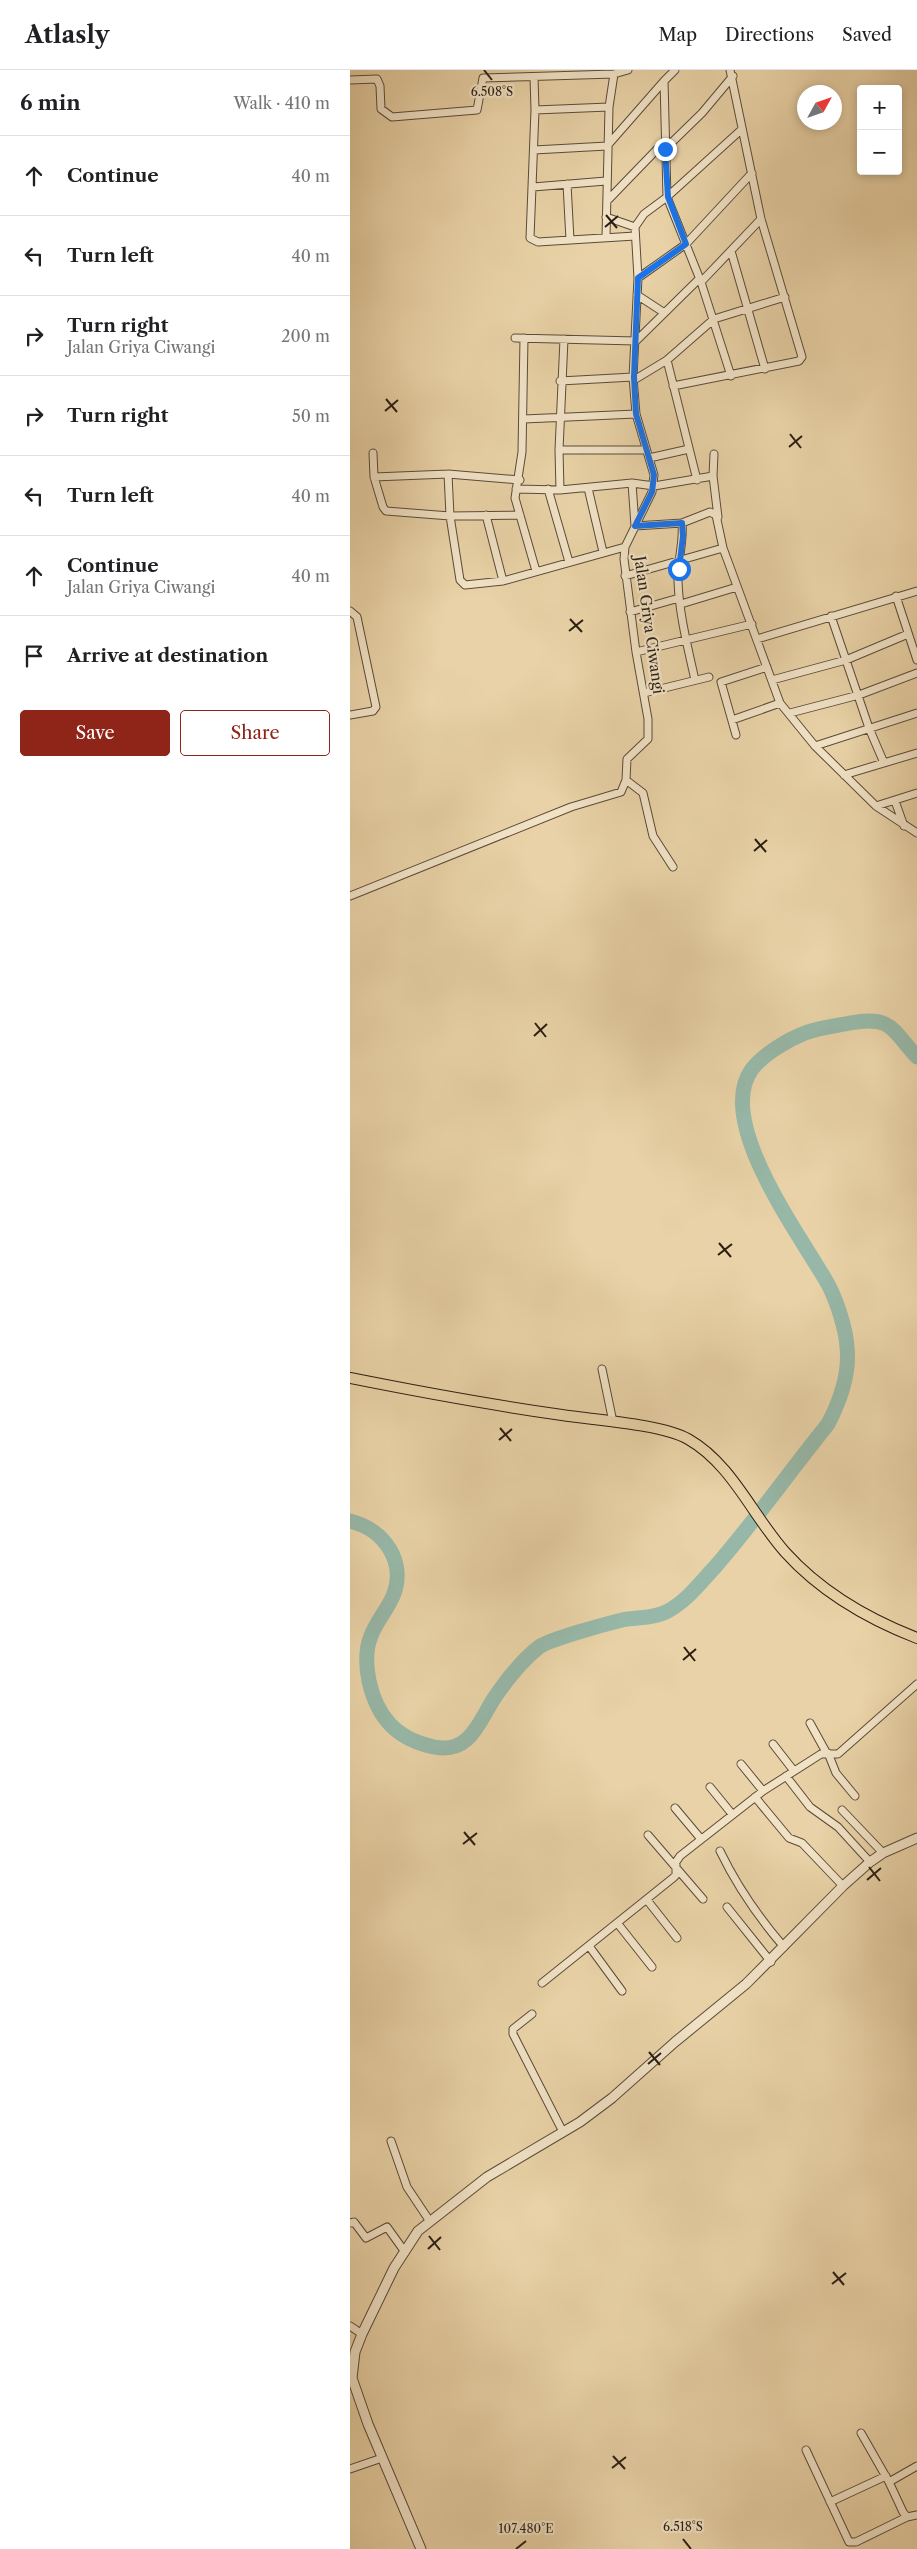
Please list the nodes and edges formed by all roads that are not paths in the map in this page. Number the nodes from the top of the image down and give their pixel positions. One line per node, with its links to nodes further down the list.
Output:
1 (628, 70): 5 (street)
2 (675, 70): 8 (street)
3 (584, 73): 5 (street); 6 (street)
4 (732, 73): 11 (street); 12 (street)
5 (614, 74): 9 (street)
6 (534, 77): 7 (street); 10 (street)
7 (350, 80)
8 (664, 81): 12 (street); 13 (street)
9 (609, 107): 10 (street); 13 (street)
10 (535, 110): 14 (street)
11 (742, 130): 15 (street); 19 (street)
12 (665, 145): 19 (street); 20 (street)
13 (607, 146): 14 (street); 16 (street)
14 (534, 150): 18 (street)
15 (752, 173): 22 (street); 27 (street)
16 (606, 181): 17 (street); 20 (street)
17 (567, 184): 18 (street); 26 (street)
18 (533, 187): 26 (street)
19 (668, 197): 23 (street); 27 (street)
20 (607, 201): 21 (street)
21 (606, 217): 23 (street); 25 (street)
22 (761, 219): 28 (street); 32 (street)
23 (635, 227): 24 (street)
24 (634, 236): 25 (street); 29 (street)
25 (606, 237): 26 (street)
26 (570, 240)
27 (686, 244): 29 (street); 30 (street)
28 (731, 251): 30 (street); 33 (street)
29 (638, 278): 31 (street)
30 (700, 280): 34 (street); 35 (street)
31 (637, 295): 34 (street); 39 (street)
32 (785, 297): 33 (street); 41 (street)
33 (748, 310): 35 (street); 41 (street)
34 (663, 312): 39 (street)
35 (714, 319): 40 (street); 42 (street)
36 (515, 338): 37 (street)
37 (524, 338): 38 (street); 48 (street)
38 (564, 339): 39 (street); 44 (street)
39 (636, 341): 43 (street)
40 (667, 360): 43 (street); 45 (street)
41 (765, 369): 42 (street)
42 (731, 376): 45 (street)
43 (634, 378): 44 (street); 46 (street)
44 (560, 381): 47 (street)
45 (673, 386): 49 (street)
46 (636, 414): 47 (street); 51 (street)
47 (561, 417): 48 (street); 50 (street)
48 (524, 419): 58 (street)
49 (690, 449): 54 (street); 59 (street)
50 (559, 450): 51 (street); 65 (street)
51 (645, 450): 54 (street)
52 (373, 453): 57 (street)
53 (714, 454): 56 (street)
54 (649, 458): 61 (street)
55 (448, 474): 57 (street); 58 (street); 68 (street)
56 (713, 476): 59 (street); 69 (street)
57 (374, 477): 68 (street)
58 (520, 480): 62 (street)
59 (697, 480): 61 (street)
60 (632, 483): 61 (street); 63 (street); 71 (street)
61 (654, 486): 71 (street, Jalan Griya Ciwangi)
62 (516, 488): 64 (street); 67 (street)
63 (588, 488): 65 (street); 74 (street)
64 (548, 489): 65 (street); 76 (street)
65 (560, 490)
66 (486, 515): 67 (street); 68 (street); 79 (street)
67 (520, 515): 77 (street)
68 (450, 516): 79 (street)
69 (718, 517): 70 (street); 73 (street)
70 (682, 523): 71 (street); 75 (street)
71 (635, 526): 72 (street, Jalan Griya Ciwangi)
72 (625, 547): 74 (street); 78 (street, Jalan Griya Ciwangi)
73 (723, 548): 75 (street); 80 (street)
74 (603, 552): 76 (street)
75 (680, 560): 78 (street); 83 (street)
76 (569, 562): 77 (street)
77 (536, 571): 79 (street)
78 (625, 576): 85 (street, Jalan Griya Ciwangi)
79 (503, 580)
80 (737, 586): 83 (street); 87 (street)
81 (917, 591): 82 (street)
82 (896, 596): 86 (street); 88 (street)
83 (680, 601): 85 (street); 90 (street)
84 (350, 611): 104 (street)
85 (630, 612): 91 (street, Jalan Griya Ciwangi)
86 (831, 616): 89 (street); 92 (street)
87 (752, 624): 89 (street); 90 (street)
88 (908, 634): 92 (street); 93 (street)
89 (758, 639): 94 (street)
90 (686, 641): 91 (street); 97 (street)
91 (636, 652): 99 (street, Jalan Griya Ciwangi)
92 (846, 660): 98 (street); 100 (street)
93 (917, 660)
94 (767, 667): 98 (street); 105 (street)
95 (917, 673): 100 (street)
96 (709, 677): 97 (street)
97 (695, 680): 99 (street)
98 (772, 680): 101 (street)
99 (644, 693): 112 (street, Jalan Griya Ciwangi)
100 (858, 695): 102 (street); 106 (street)
101 (780, 703): 102 (street); 105 (street)
102 (790, 713): 108 (street)
103 (917, 713): 106 (street)
104 (350, 715)
105 (732, 720): 107 (street)
106 (870, 728): 108 (street); 110 (street)
107 (736, 735)
108 (815, 746): 111 (street)
109 (917, 753): 110 (street)
110 (884, 763): 111 (street)
111 (844, 775): 115 (street)
112 (626, 780): 118 (street); 119 (street)
113 (917, 793): 114 (street)
114 (894, 801): 115 (street); 116 (street)
115 (876, 806): 116 (street)
116 (904, 826): 117 (street)
117 (917, 833)
118 (673, 867)
119 (350, 896)
120 (602, 1369): 122 (street)
121 (350, 1378): 122 (main road)
122 (613, 1422): 123 (main road)
123 (917, 1638)
124 (917, 1684): 127 (street)
125 (810, 1723): 127 (street)
126 (773, 1744): 129 (street)
127 (827, 1752): 129 (street); 133 (street)
128 (741, 1764): 132 (street)
129 (794, 1771): 130 (street)
130 (786, 1776): 132 (street); 143 (street)
131 (710, 1786): 137 (street)
132 (763, 1791): 134 (street)
133 (854, 1796)
134 (755, 1797): 137 (street); 145 (street)
135 (675, 1808): 140 (street)
136 (842, 1810): 142 (street)
137 (732, 1814): 140 (street)
138 (648, 1835): 144 (street)
139 (917, 1838): 142 (street)
140 (701, 1839): 144 (street)
141 (720, 1851): 152 (street)
142 (883, 1853): 143 (street)
143 (870, 1862): 145 (street)
144 (675, 1865): 146 (street); 147 (street)
145 (843, 1886): 152 (street)
146 (702, 1899)
147 (647, 1900): 149 (street); 150 (street)
148 (727, 1907): 153 (street)
149 (618, 1924): 151 (street); 154 (street)
150 (677, 1938)
151 (589, 1946): 155 (street); 156 (street)
152 (784, 1946): 153 (street)
153 (771, 1962): 158 (street)
154 (652, 1967)
155 (542, 1983)
156 (622, 1991)
157 (532, 2014): 158 (street)
158 (563, 2132): 160 (street)
159 (391, 2141): 160 (street)
160 (429, 2220): 162 (street)
161 (350, 2223): 162 (street)
162 (405, 2252): 164 (street)
163 (350, 2326): 164 (street)
164 (362, 2334): 165 (street)
165 (351, 2379): 168 (street)
166 (862, 2433): 171 (street)
167 (806, 2450): 172 (street)
168 (382, 2458): 170 (street); 175 (street)
169 (917, 2466): 171 (street)
170 (350, 2469)
171 (887, 2479): 172 (street); 174 (street)
172 (830, 2502): 174 (street)
173 (917, 2515): 174 (street)
174 (907, 2518)
175 (421, 2549)

